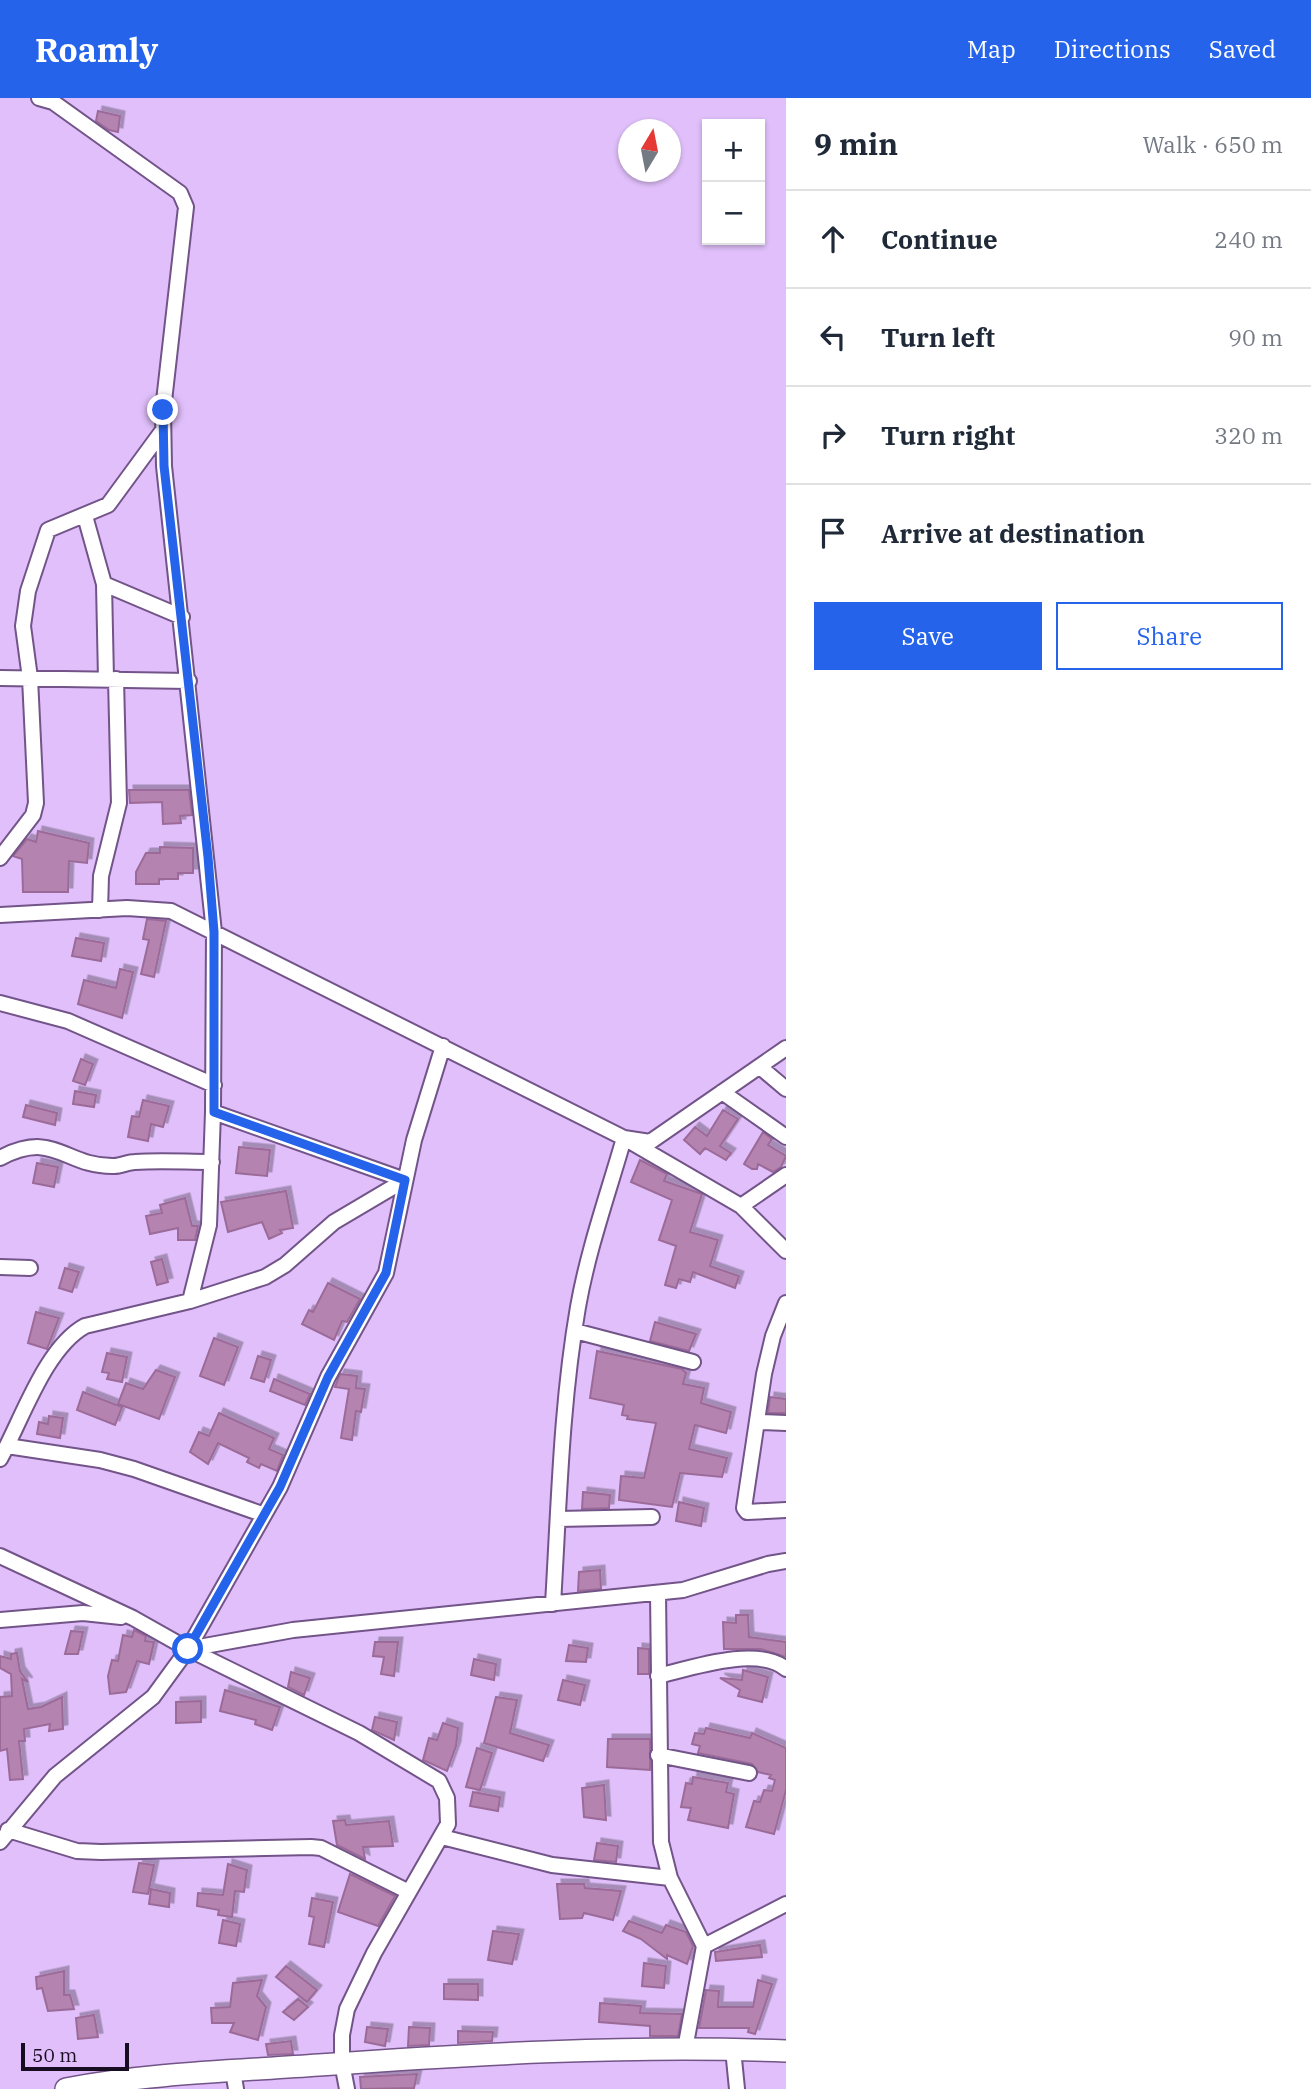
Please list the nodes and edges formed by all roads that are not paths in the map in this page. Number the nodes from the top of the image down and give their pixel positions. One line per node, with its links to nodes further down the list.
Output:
1 (39, 98): 2 (street)
2 (163, 430): 3 (street); 5 (street)
3 (85, 516): 4 (street); 7 (street)
4 (104, 584): 5 (street); 8 (street)
5 (182, 617): 9 (street)
6 (0, 678): 7 (street)
7 (30, 678): 8 (street); 10 (street)
8 (111, 679): 9 (street); 11 (street)
9 (189, 681): 13 (street)
10 (0, 858)
11 (100, 910): 12 (street); 13 (street)
12 (0, 915)
13 (214, 932): 15 (street); 18 (street)
14 (0, 1003): 18 (street)
15 (443, 1046): 23 (street); 27 (street)
16 (786, 1048): 17 (street)
17 (760, 1067): 19 (street); 20 (street)
18 (214, 1085): 21 (street)
19 (786, 1089)
20 (722, 1091): 22 (street); 23 (street)
21 (214, 1112): 25 (street); 27 (street)
22 (786, 1137)
23 (624, 1138): 28 (street); 34 (street)
24 (0, 1158): 25 (street)
25 (212, 1162): 32 (street)
26 (786, 1175): 28 (street)
27 (405, 1180): 32 (street); 40 (street)
28 (741, 1206): 29 (street)
29 (786, 1251)
30 (0, 1267): 31 (street)
31 (30, 1268)
32 (190, 1301): 38 (street)
33 (786, 1303): 36 (street)
34 (575, 1331): 35 (street); 42 (street)
35 (693, 1362)
36 (759, 1422): 37 (street); 39 (street)
37 (786, 1423)
38 (4, 1452): 40 (street)
39 (786, 1510)
40 (262, 1514): 49 (street)
41 (652, 1517): 42 (street)
42 (558, 1519): 46 (street)
43 (0, 1556): 47 (street)
44 (786, 1561): 45 (street)
45 (658, 1593): 46 (street); 51 (street)
46 (553, 1604): 49 (street)
47 (133, 1618): 48 (street); 49 (street)
48 (0, 1620)
49 (188, 1649): 54 (street); 55 (street)
50 (786, 1669): 51 (street)
51 (658, 1676): 52 (street)
52 (658, 1755): 53 (street); 56 (street)
53 (749, 1773)
54 (4, 1836): 57 (street)
55 (442, 1837): 56 (street); 57 (street)
56 (670, 1878): 59 (street)
57 (409, 1892): 63 (street)
58 (786, 1904): 59 (street)
59 (704, 1946): 60 (street)
60 (685, 2049): 61 (street); 63 (street)
61 (733, 2049): 62 (street); 67 (street)
62 (786, 2051)
63 (342, 2063): 64 (street); 66 (street)
64 (235, 2080): 65 (street)
65 (66, 2089)
66 (347, 2089)
67 (737, 2089)

